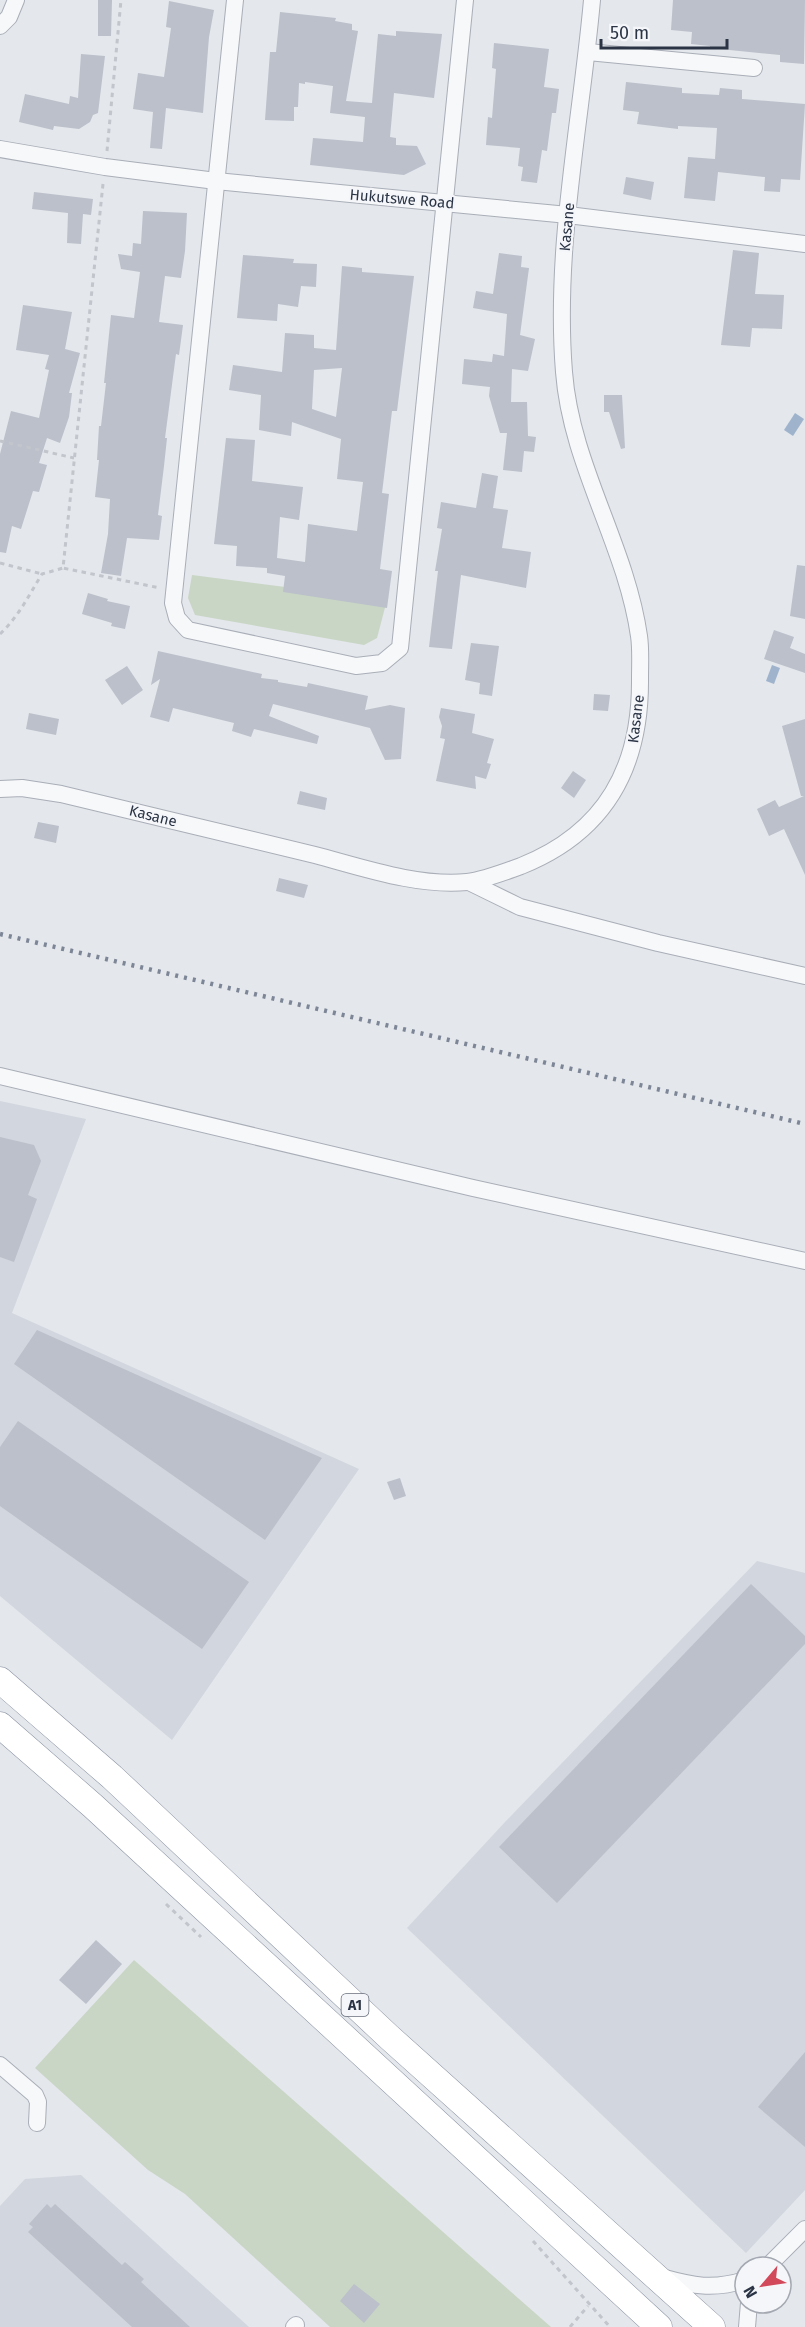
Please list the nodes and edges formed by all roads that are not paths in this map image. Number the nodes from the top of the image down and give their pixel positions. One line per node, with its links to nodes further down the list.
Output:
1 (16, 0): 5 (street)
2 (235, 0): 9 (street)
3 (465, 0): 10 (street)
4 (592, 0): 6 (street, Kasane)
5 (0, 26)
6 (588, 52): 7 (street); 11 (street, Kasane)
7 (754, 68)
8 (0, 149): 9 (street, Hukutswe Road)
9 (216, 181): 10 (street, Hukutswe Road); 10 (street)
10 (446, 203): 11 (street, Hukutswe Road)
11 (568, 215): 12 (street, Hukutswe Road); 14 (street, Kasane)
12 (805, 243)
13 (0, 789): 14 (street, Kasane)
14 (468, 882): 15 (street)
15 (805, 976)
16 (0, 1076): 17 (street)
17 (805, 1261)
18 (0, 1680): 24 (highway, A1)
19 (0, 1725): 26 (highway, A1)
20 (0, 2065): 21 (street)
21 (37, 2123)
22 (805, 2229): 23 (street)
23 (779, 2255)
24 (657, 2276): 25 (street); 27 (highway, A1)
25 (733, 2284)
26 (659, 2327)
27 (712, 2327)

